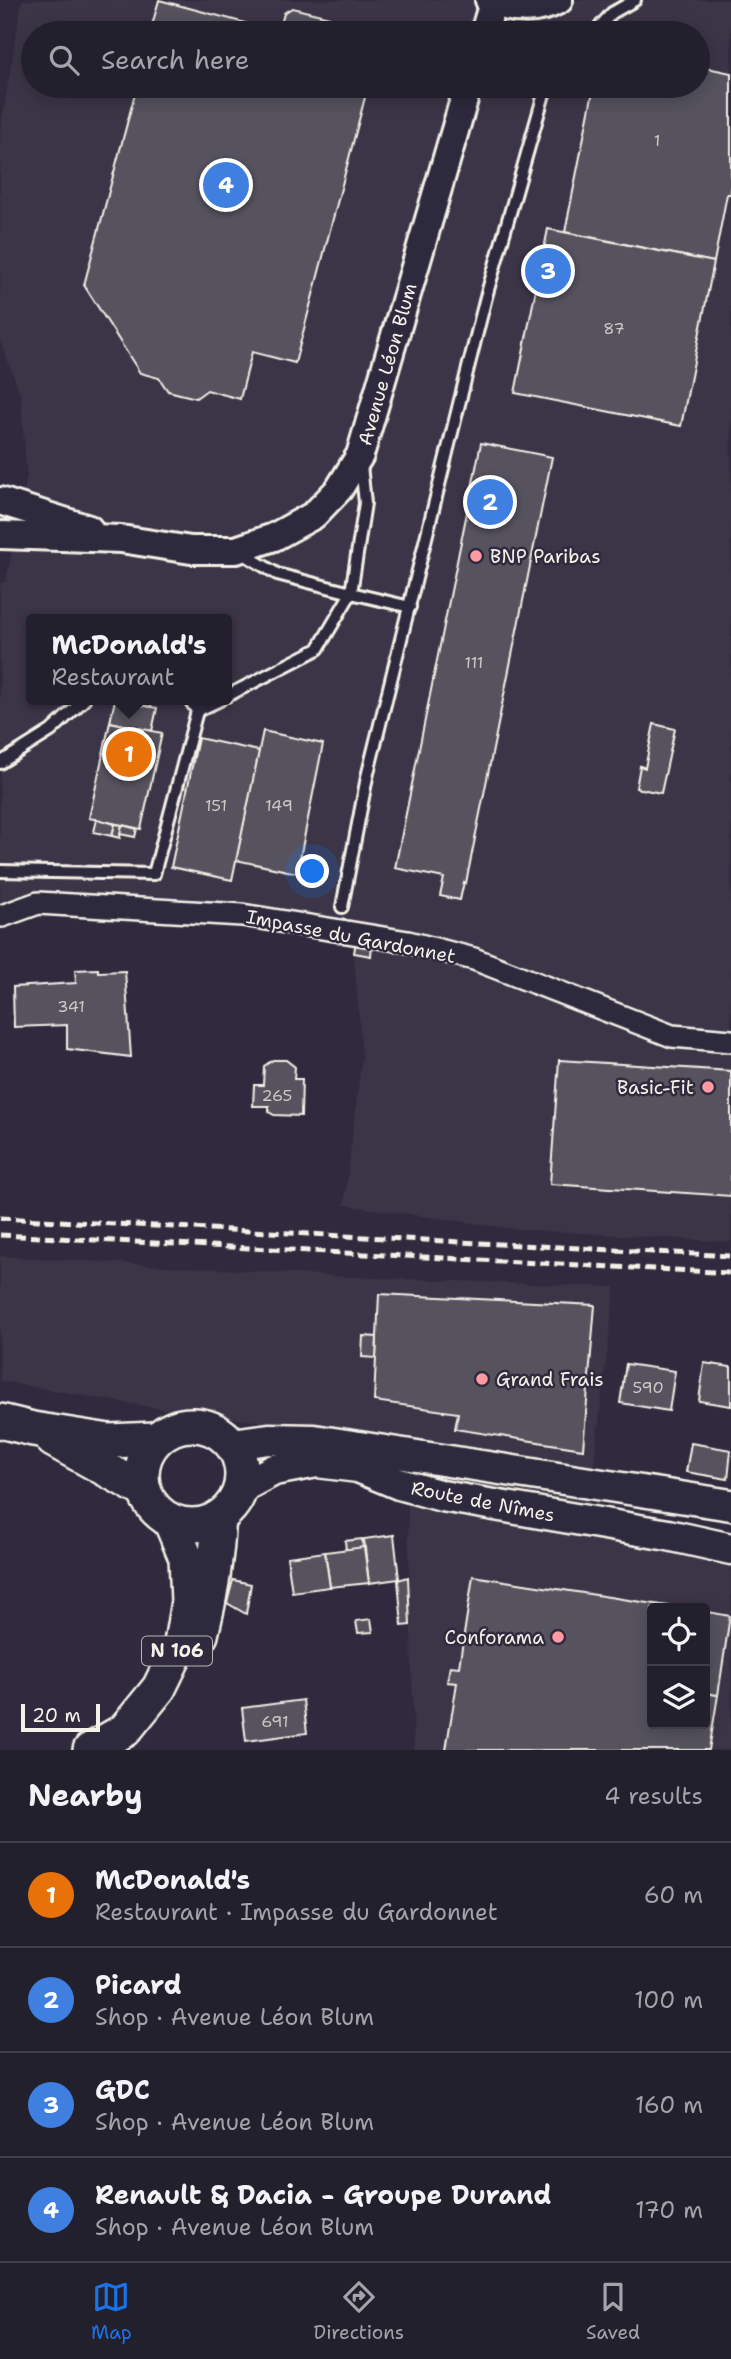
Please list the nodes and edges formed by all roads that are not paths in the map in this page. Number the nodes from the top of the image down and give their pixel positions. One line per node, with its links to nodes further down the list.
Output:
1 (559, 0): 3 (street)
2 (635, 0): 5 (lane)
3 (491, 1): 4 (street)
4 (487, 21)
5 (604, 21)
6 (464, 98): 8 (street, Avenue Léon Blum)
7 (543, 98): 14 (lane)
8 (360, 456): 12 (street, Avenue Léon Blum); 13 (lane)
9 (0, 501): 11 (street, Avenue Léon Blum)
10 (0, 535): 11 (street, Avenue Léon Blum)
11 (121, 539): 12 (street, Avenue Léon Blum)
12 (236, 550): 13 (lane)
13 (351, 593): 14 (lane); 15 (lane)
14 (410, 607): 22 (lane)
15 (232, 693)
16 (80, 705): 20 (lane)
17 (193, 705): 19 (lane)
18 (210, 705): 19 (lane)
19 (197, 712): 21 (lane)
20 (0, 763)
21 (0, 871)
22 (342, 907)
23 (2, 916): 24 (street, Impasse du Gardonnet)
24 (731, 1041)
25 (0, 1421): 26 (main road)
26 (33, 1429): 27 (main road); 30 (main road)
27 (156, 1439): 28 (main road); 30 (main road)
28 (232, 1444): 29 (main road); 31 (main road, Route de Nîmes)
29 (240, 1488): 32 (main road); 34 (main road, Route de Nîmes)
30 (143, 1490): 33 (main road)
31 (731, 1505)
32 (219, 1517): 33 (main road); 36 (main road, N 106)
33 (170, 1520): 35 (main road, N 106)
34 (731, 1549)
35 (90, 1750)
36 (130, 1750)

